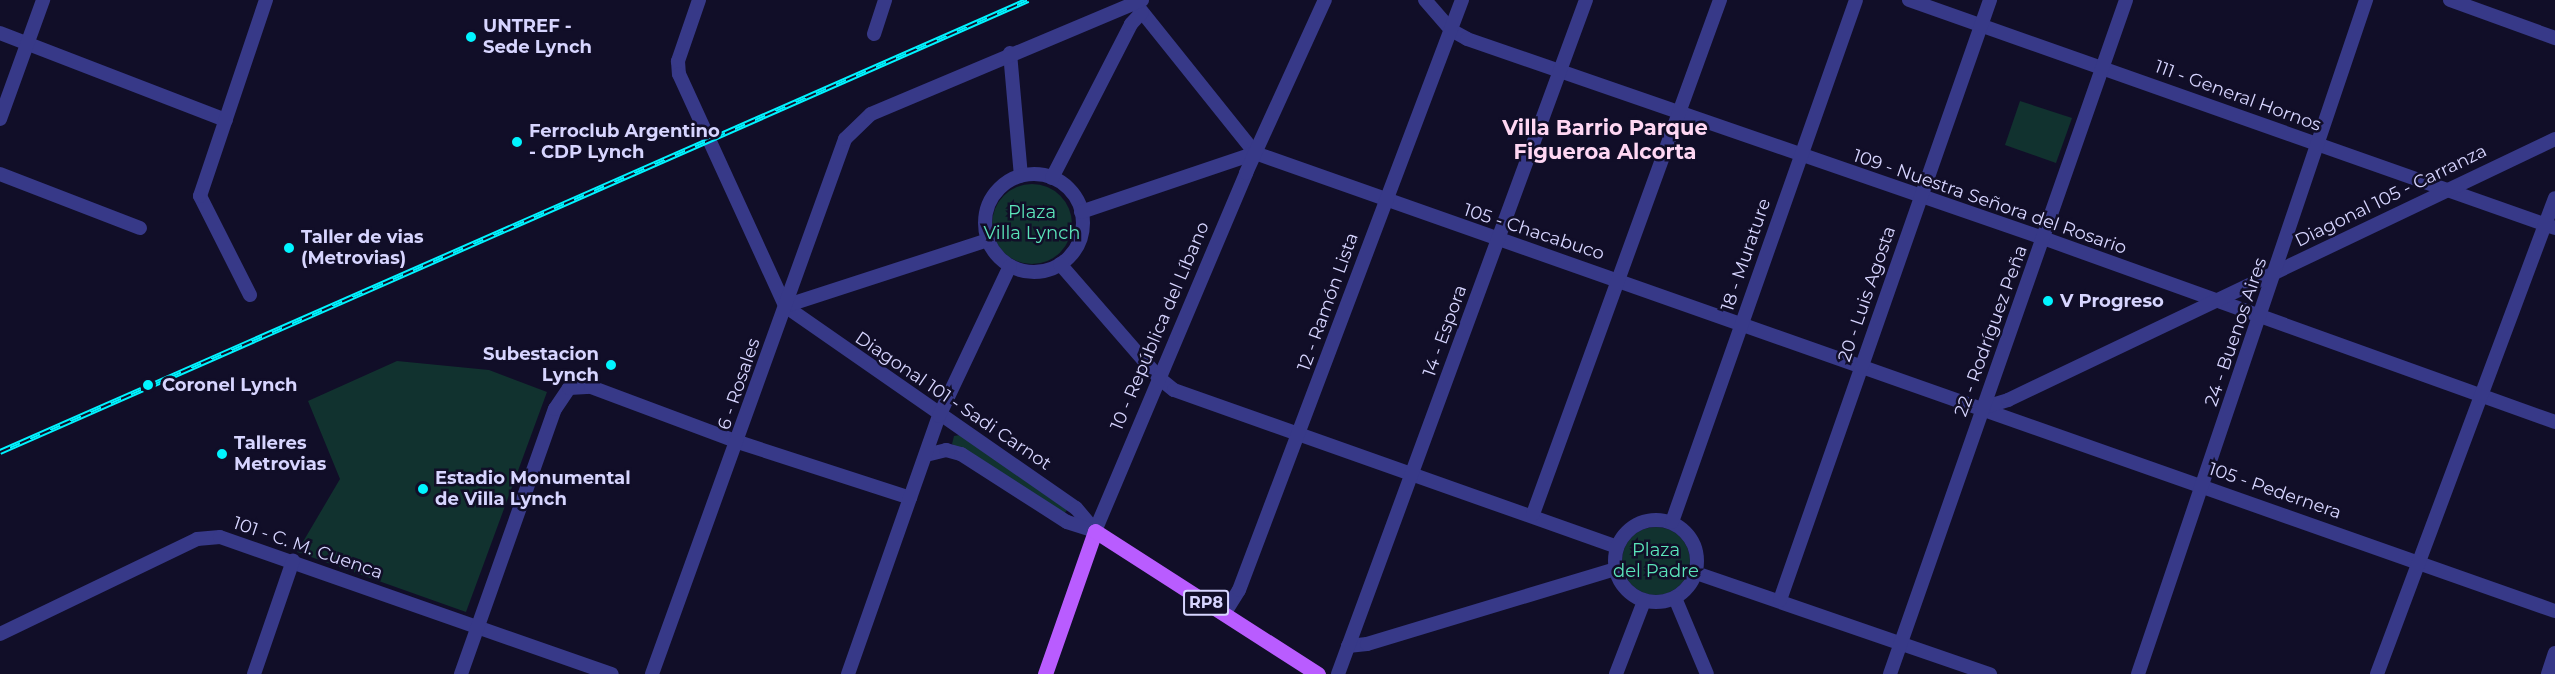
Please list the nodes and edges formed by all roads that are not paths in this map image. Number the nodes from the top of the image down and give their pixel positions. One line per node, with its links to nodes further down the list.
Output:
1 (43, 0): 22 (street)
2 (266, 0): 28 (street)
3 (699, 0): 52 (street)
4 (885, 0): 20 (street)
5 (1325, 0): 31 (street, 10 - República del Líbano)
6 (1425, 0): 18 (street, 109 - Nuestra Señora del Rosario)
7 (1462, 0): 18 (street, 12 - Ramón Lista)
8 (1586, 0): 25 (street, 14 - Espora)
9 (1720, 0): 26 (street)
10 (1856, 0): 32 (street, 18 - Murature)
11 (1909, 0): 17 (street, 111 - General Hornos)
12 (1990, 0): 17 (street, 20 - Luis Agosta)
13 (2126, 0): 24 (street, 22 - Rodríguez Peña)
14 (2366, 0): 30 (street, 24 - Buenos Aires)
15 (2450, 0): 21 (street)
16 (1140, 5): 23 (street); 31 (street); 35 (street)
17 (1982, 25): 24 (street, 111 - General Hornos); 37 (street, 20 - Luis Agosta)
18 (1451, 30): 25 (street, 109 - Nuestra Señora del Rosario); 39 (street, 12 - Ramón Lista)
19 (0, 33): 22 (street)
20 (874, 34)
21 (2555, 38)
22 (27, 43): 27 (street); 28 (street)
23 (1010, 53): 34 (street); 52 (street, 6 - Rosales)
24 (2103, 67): 30 (street, 111 - General Hornos); 43 (street, 22 - Rodríguez Peña)
25 (1559, 70): 26 (street, 109 - Nuestra Señora del Rosario); 44 (street, 14 - Espora)
26 (1678, 112): 32 (street, 109 - Nuestra Señora del Rosario); 49 (street)
27 (0, 118)
28 (226, 120): 50 (street)
29 (2555, 139): 36 (street, Diagonal 105 - Carranza)
30 (2318, 144): 36 (street, 111 - General Hornos); 48 (street, 24 - Buenos Aires)
31 (1256, 153): 39 (street, 105 - Chacabuco); 40 (street); 56 (street, 10 - República del Líbano)
32 (1800, 156): 37 (street, 109 - Nuestra Señora del Rosario); 54 (street, 18 - Murature)
33 (0, 174): 42 (street)
34 (1021, 176): 35 (street); 45 (street)
35 (1052, 178): 40 (street)
36 (2444, 189): 41 (street, 111 - General Hornos); 48 (street, Diagonal 105 - Carranza)
37 (1920, 197): 43 (street, 109 - Nuestra Señora del Rosario); 55 (street, 20 - Luis Agosta)
38 (2555, 198): 41 (street)
39 (1384, 201): 44 (street, 105 - Chacabuco); 61 (street, 12 - Ramón Lista)
40 (1081, 212): 46 (street)
41 (2550, 226): 57 (street)
42 (140, 228)
43 (2043, 238): 51 (street, 109 - Nuestra Señora del Rosario); 58 (street, 22 - Rodríguez Peña)
44 (1497, 239): 49 (street, 105 - Chacabuco); 64 (street, 14 - Espora)
45 (988, 240): 47 (street); 52 (street)
46 (1060, 264): 47 (street); 56 (street)
47 (1010, 266): 59 (street)
48 (2275, 273): 51 (street, Diagonal 105 - Carranza); 53 (street, 24 - Buenos Aires)
49 (1619, 279): 54 (street, 105 - Chacabuco); 67 (street)
50 (250, 296)
51 (2216, 301): 53 (street, 109 - Nuestra Señora del Rosario); 58 (street, Diagonal 105 - Carranza)
52 (785, 306): 59 (street, Diagonal 101 - Sadi Carnot); 62 (street, 6 - Rosales)
53 (2261, 317): 57 (street, 109 - Nuestra Señora del Rosario); 65 (street, 24 - Buenos Aires)
54 (1741, 322): 55 (street, 105 - Chacabuco); 68 (street, 18 - Murature)
55 (1861, 365): 58 (street, 105 - Chacabuco); 76 (street, 20 - Luis Agosta)
56 (1159, 378): 61 (street); 69 (street, 10 - República del Líbano)
57 (2480, 395): 60 (street, 109 - Nuestra Señora del Rosario); 72 (street)
58 (1982, 408): 65 (street, 105 - Pedernera); 82 (street, 22 - Rodríguez Peña)
59 (939, 416): 63 (street); 69 (street, Diagonal 101 - Sadi Carnot)
60 (2555, 422)
61 (1298, 435): 64 (street); 79 (street, 12 - Ramón Lista)
62 (738, 442): 66 (street); 80 (street); 88 (street, 6 - Rosales)
63 (926, 455): 66 (street); 69 (street, Diagonal 101 - Sadi Carnot)
64 (1412, 473): 67 (street); 83 (street, 14 - Espora)
65 (2203, 485): 72 (street, 105 - Pedernera); 97 (street, 24 - Buenos Aires)
66 (910, 498): 89 (street)
67 (1533, 514): 70 (street)
68 (1672, 522): 70 (street); 74 (street)
69 (1095, 531): 79 (main road, Diagonal 101 - Sadi Carnot / RP8); 90 (main road, 10 - República del Líbano)
70 (1617, 547): 73 (street)
71 (293, 561): 80 (street, 101 - C. M. Cuenca); 81 (street, 101 - C. M. Cuenca); 85 (street)
72 (2417, 561): 78 (street, 105 - Pedernera); 98 (street)
73 (1616, 569): 77 (street); 83 (street)
74 (1696, 573): 75 (street); 76 (street)
75 (1675, 598): 77 (street); 94 (street)
76 (1780, 600): 82 (street)
77 (1644, 601): 93 (street)
78 (2555, 611)
79 (1224, 614): 91 (main road, Diagonal 101 - Sadi Carnot / RP8)
80 (477, 626): 86 (street); 87 (street, 101 - C. M. Cuenca)
81 (0, 634)
82 (1900, 642): 95 (street, 22 - Rodríguez Peña); 96 (street)
83 (1348, 646): 92 (street, 14 - Espora)
84 (2555, 653): 99 (street)
85 (254, 674)
86 (460, 674)
87 (612, 674)
88 (652, 674)
89 (848, 674)
90 (1045, 674)
91 (1318, 674)
92 (1338, 674)
93 (1616, 674)
94 (1707, 674)
95 (1890, 674)
96 (1990, 674)
97 (2138, 674)
98 (2377, 674)
99 (2548, 674)

